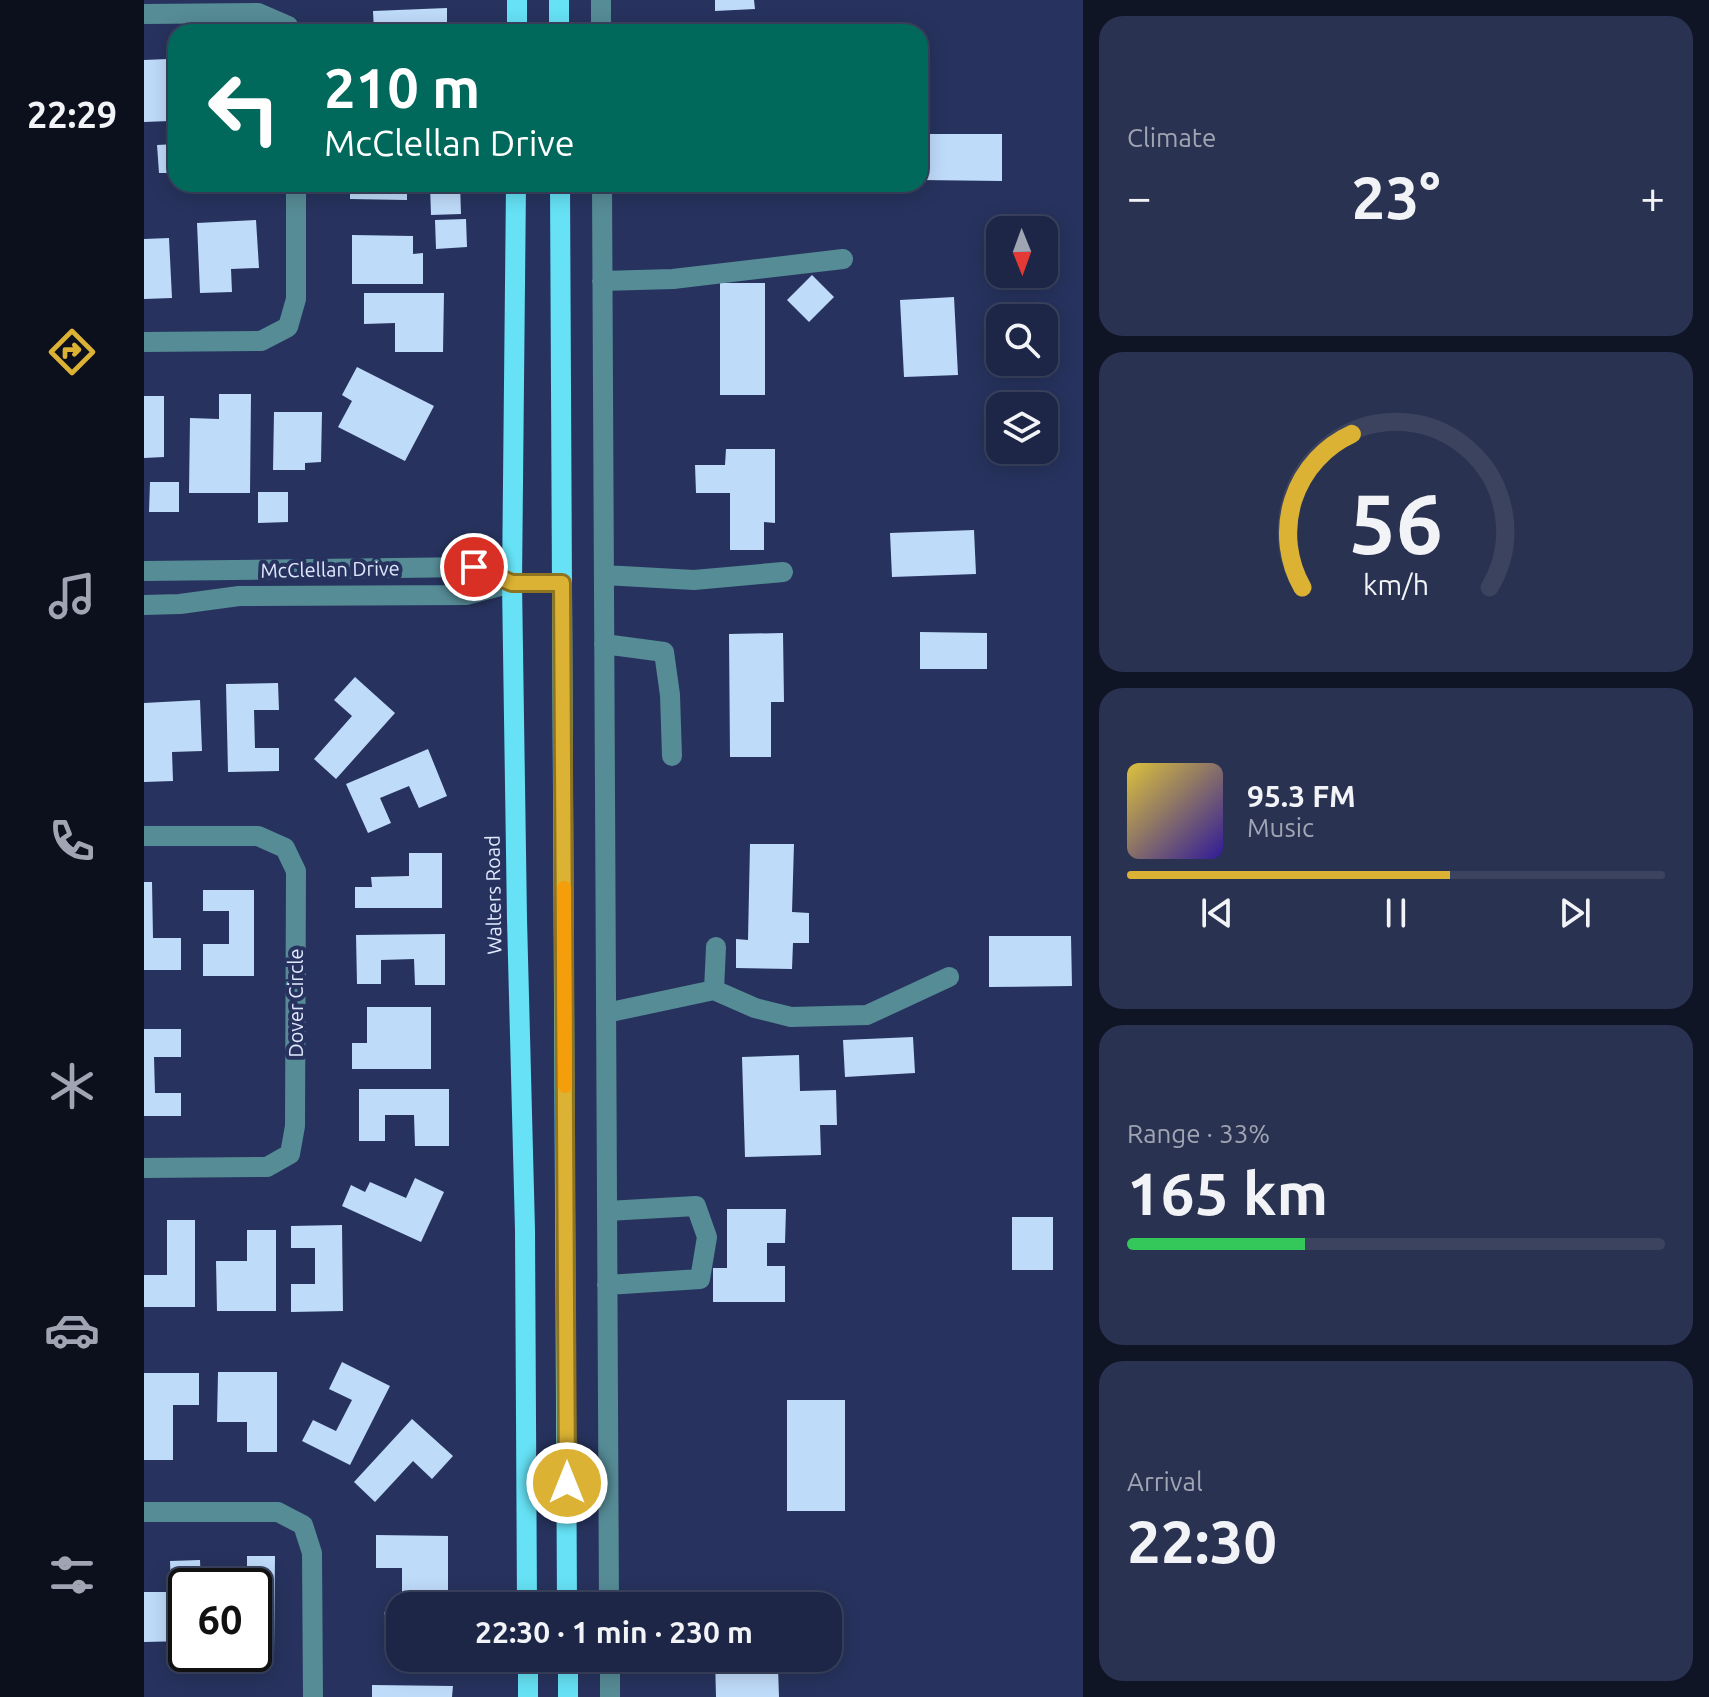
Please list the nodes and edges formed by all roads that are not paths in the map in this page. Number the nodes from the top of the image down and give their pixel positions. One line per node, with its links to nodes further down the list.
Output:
1 (517, 0): 6 (main road)
2 (559, 0): 7 (main road)
3 (601, 0): 8 (street)
4 (144, 14): 5 (street)
5 (283, 24)
6 (517, 24)
7 (559, 24)
8 (601, 24)
9 (296, 192): 15 (street)
10 (516, 192): 19 (main road, Walters Road)
11 (560, 192): 20 (main road)
12 (602, 192): 14 (street)
13 (843, 259): 14 (street)
14 (602, 281): 18 (street)
15 (144, 342)
16 (144, 571): 19 (street, McClellan Drive)
17 (783, 572): 18 (street)
18 (604, 575): 22 (street)
19 (512, 583): 20 (street, McClellan Drive); 21 (street, McClellan Drive); 33 (main road, Walters Road)
20 (562, 583): 34 (main road)
21 (144, 605)
22 (604, 644): 23 (street); 28 (street)
23 (672, 756)
24 (144, 836): 29 (street, Dover Circle)
25 (716, 947): 27 (street)
26 (949, 977): 27 (street)
27 (714, 990): 28 (street)
28 (606, 1013): 30 (street)
29 (144, 1168)
30 (607, 1211): 31 (street); 31 (street)
31 (607, 1285): 35 (street)
32 (144, 1512): 39 (street)
33 (527, 1592)
34 (567, 1592)
35 (609, 1592)
36 (528, 1672): 40 (main road)
37 (568, 1672): 41 (main road)
38 (610, 1672): 42 (street)
39 (313, 1697)
40 (528, 1697)
41 (568, 1697)
42 (610, 1697)

